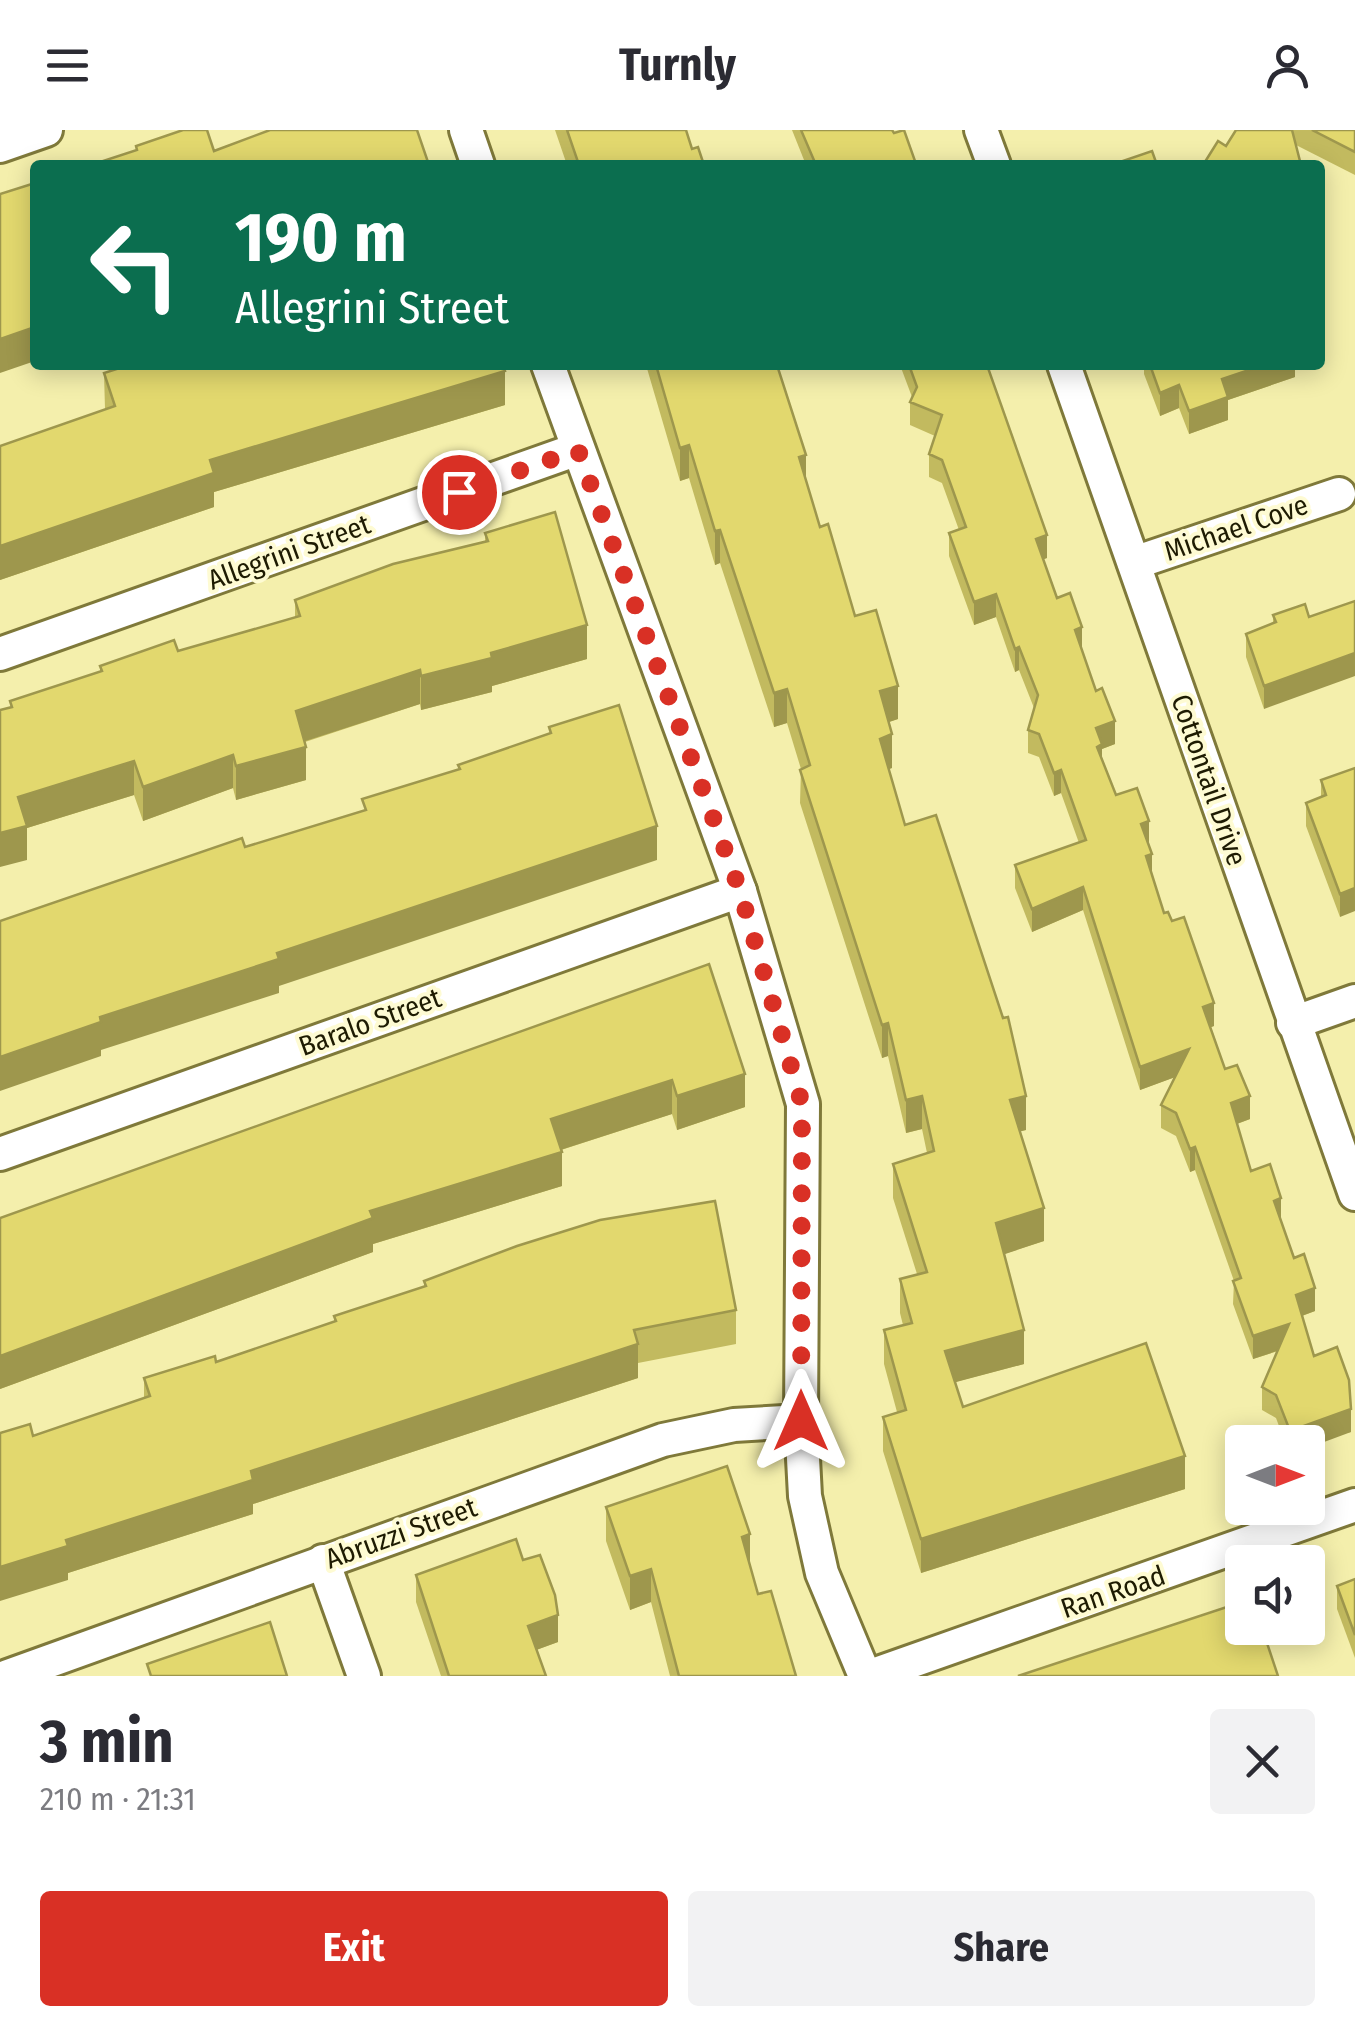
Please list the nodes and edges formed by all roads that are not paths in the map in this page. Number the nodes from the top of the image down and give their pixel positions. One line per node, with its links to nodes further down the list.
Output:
1 (46, 130): 4 (street)
2 (466, 130): 5 (street)
3 (981, 130): 6 (street)
4 (0, 146)
5 (476, 160)
6 (992, 160)
7 (550, 370): 9 (street)
8 (1066, 370): 11 (street, Cottontail Drive)
9 (578, 450): 12 (street, Allegrini Street); 13 (street)
10 (1338, 494): 11 (street, Michael Cove)
11 (1134, 563): 15 (street, Cottontail Drive)
12 (0, 654)
13 (740, 891): 16 (street, Baralo Street); 18 (street)
14 (1355, 1001): 15 (street)
15 (1293, 1023): 17 (street, Cottontail Drive)
16 (0, 1154)
17 (1355, 1194)
18 (801, 1421): 20 (street, Abruzzi Street); 23 (street)
19 (1355, 1504): 23 (street, Ran Road)
20 (323, 1561): 21 (street, Abruzzi Street); 22 (street)
21 (8, 1676)
22 (364, 1676)
23 (867, 1676)

